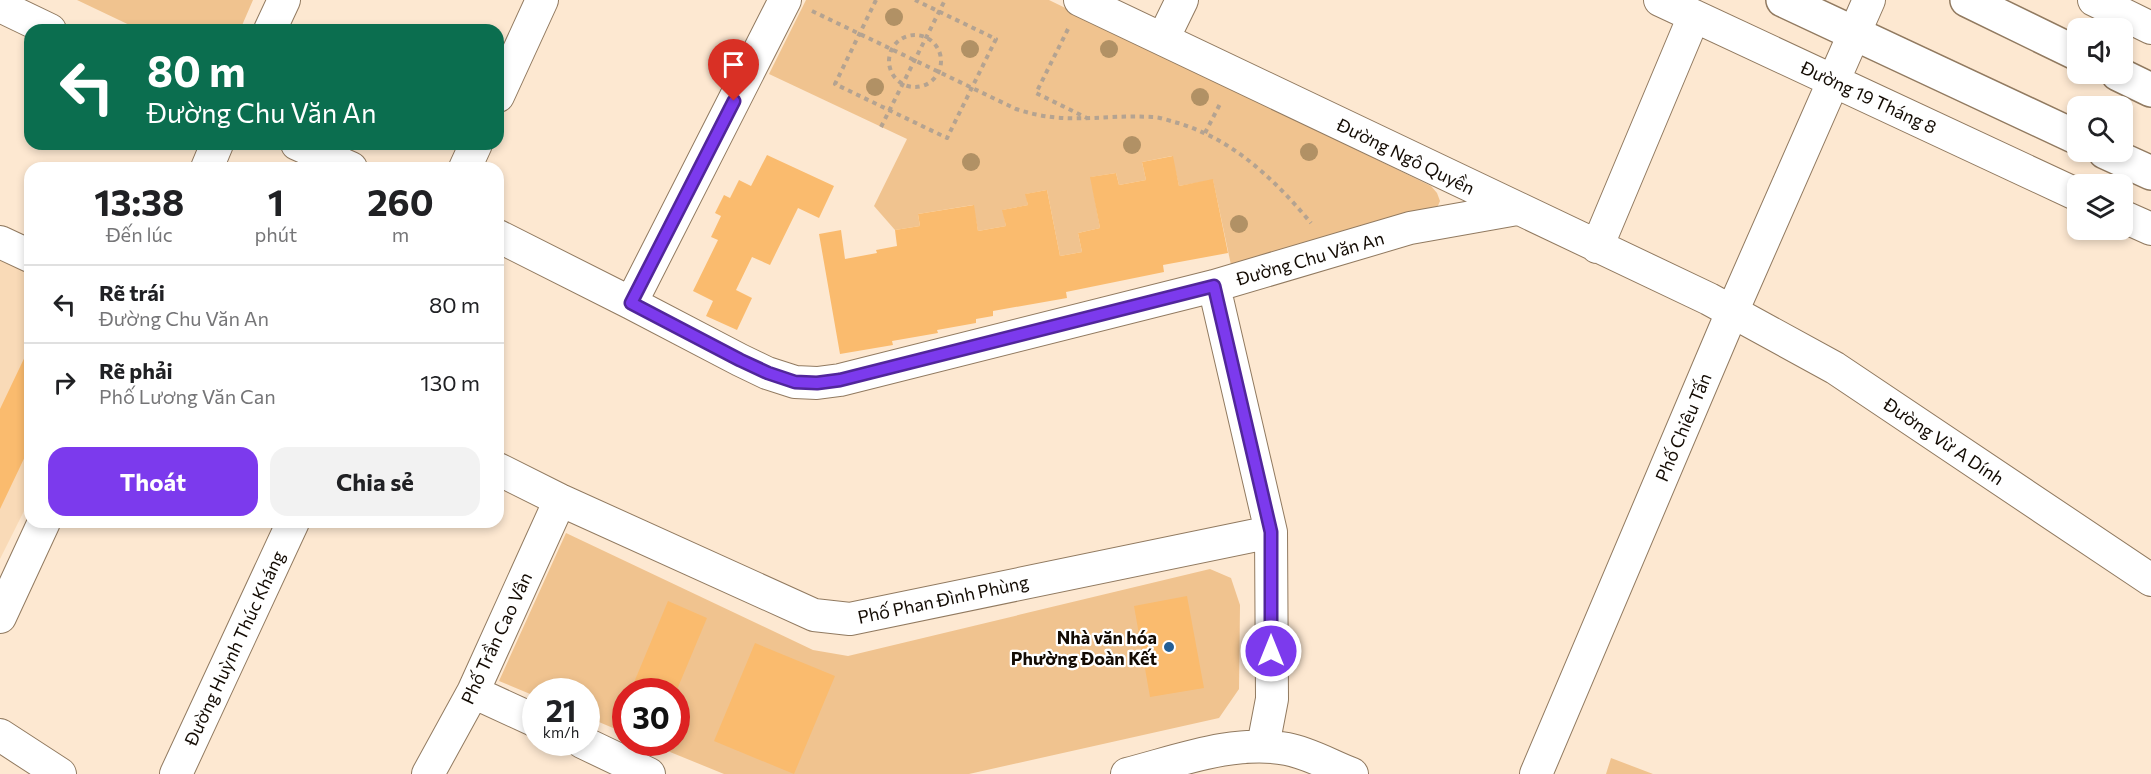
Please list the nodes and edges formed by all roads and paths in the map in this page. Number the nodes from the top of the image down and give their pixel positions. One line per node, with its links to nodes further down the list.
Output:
1 (284, 0): 18 (street)
2 (542, 0): 30 (street)
3 (876, 0): 20 (path)
4 (915, 0): 15 (path)
5 (945, 0): 15 (path)
6 (1182, 0): 23 (street)
7 (1660, 0): 16 (street, Đường 19 Tháng 8)
8 (1783, 0): 21 (highway)
9 (1869, 0): 21 (street, Phố Chiêu Tấn)
10 (1967, 0): 25 (highway)
11 (2094, 0): 19 (street)
12 (797, 5): 20 (path); 54 (street)
13 (0, 6): 17 (street)
14 (1076, 9): 23 (street, Đường Ngô Quyền); 36 (path)
15 (939, 12): 22 (path); 32 (path)
16 (1694, 16): 28 (street, Đường 19 Tháng 8); 51 (street)
17 (38, 24)
18 (273, 24)
19 (2151, 28)
20 (860, 33): 24 (path); 35 (path)
21 (1854, 33): 28 (street, Phố Chiêu Tấn); 39 (highway)
22 (927, 36): 24 (path); 26 (path); 27 (path)
23 (1163, 39): 45 (street, Đường Ngô Quyền)
24 (892, 48): 26 (path); 31 (path)
25 (2067, 49)
26 (915, 60): 27 (path); 31 (path)
27 (939, 72): 31 (path); 32 (path)
28 (1832, 80): 44 (street, Đường 19 Tháng 8); 55 (street, Phố Chiêu Tấn)
29 (2133, 81): 33 (highway)
30 (504, 83)
31 (903, 85): 35 (path)
32 (972, 87): 35 (path); 36 (path)
33 (2151, 90)
34 (1225, 94): 38 (path)
35 (890, 110): 37 (path)
36 (1090, 119): 38 (path)
37 (882, 127)
38 (1205, 133): 47 (path)
39 (2067, 133)
40 (310, 150): 41 (street)
41 (338, 162)
42 (2127, 162): 43 (highway)
43 (2151, 173)
44 (2067, 190)
45 (1518, 209): 51 (street, Đường Ngô Quyền); 53 (street, Đường Chu Văn An)
46 (2133, 221): 48 (street)
47 (1315, 229)
48 (2151, 229)
49 (504, 239): 54 (street, Đường Chu Văn An)
50 (0, 242): 52 (street)
51 (1597, 247): 55 (street, Đường Ngô Quyền)
52 (24, 253)
53 (1214, 286): 54 (street, Đường Chu Văn An); 60 (street)
54 (631, 303)
55 (1732, 312): 61 (street, Đường Vừ A Dính); 74 (street, Phố Chiêu Tấn)
56 (504, 472): 57 (street, Phố Phan Đình Phùng)
57 (560, 500): 60 (street, Phố Phan Đình Phùng); 63 (street, Phố Trần Cao Vân)
58 (41, 528): 62 (street)
59 (290, 528): 69 (street, Đường Huỳnh Thúc Kháng)
60 (1271, 532): 66 (street)
61 (2151, 580)
62 (0, 617)
63 (472, 692): 64 (street); 70 (street, Phố Trần Cao Vân)
64 (522, 715)
65 (0, 735): 68 (street)
66 (1263, 746): 72 (street); 73 (street)
67 (600, 750): 71 (street)
68 (60, 774)
69 (176, 774)
70 (428, 774)
71 (650, 774)
72 (1127, 774)
73 (1352, 774)
74 (1536, 774)

